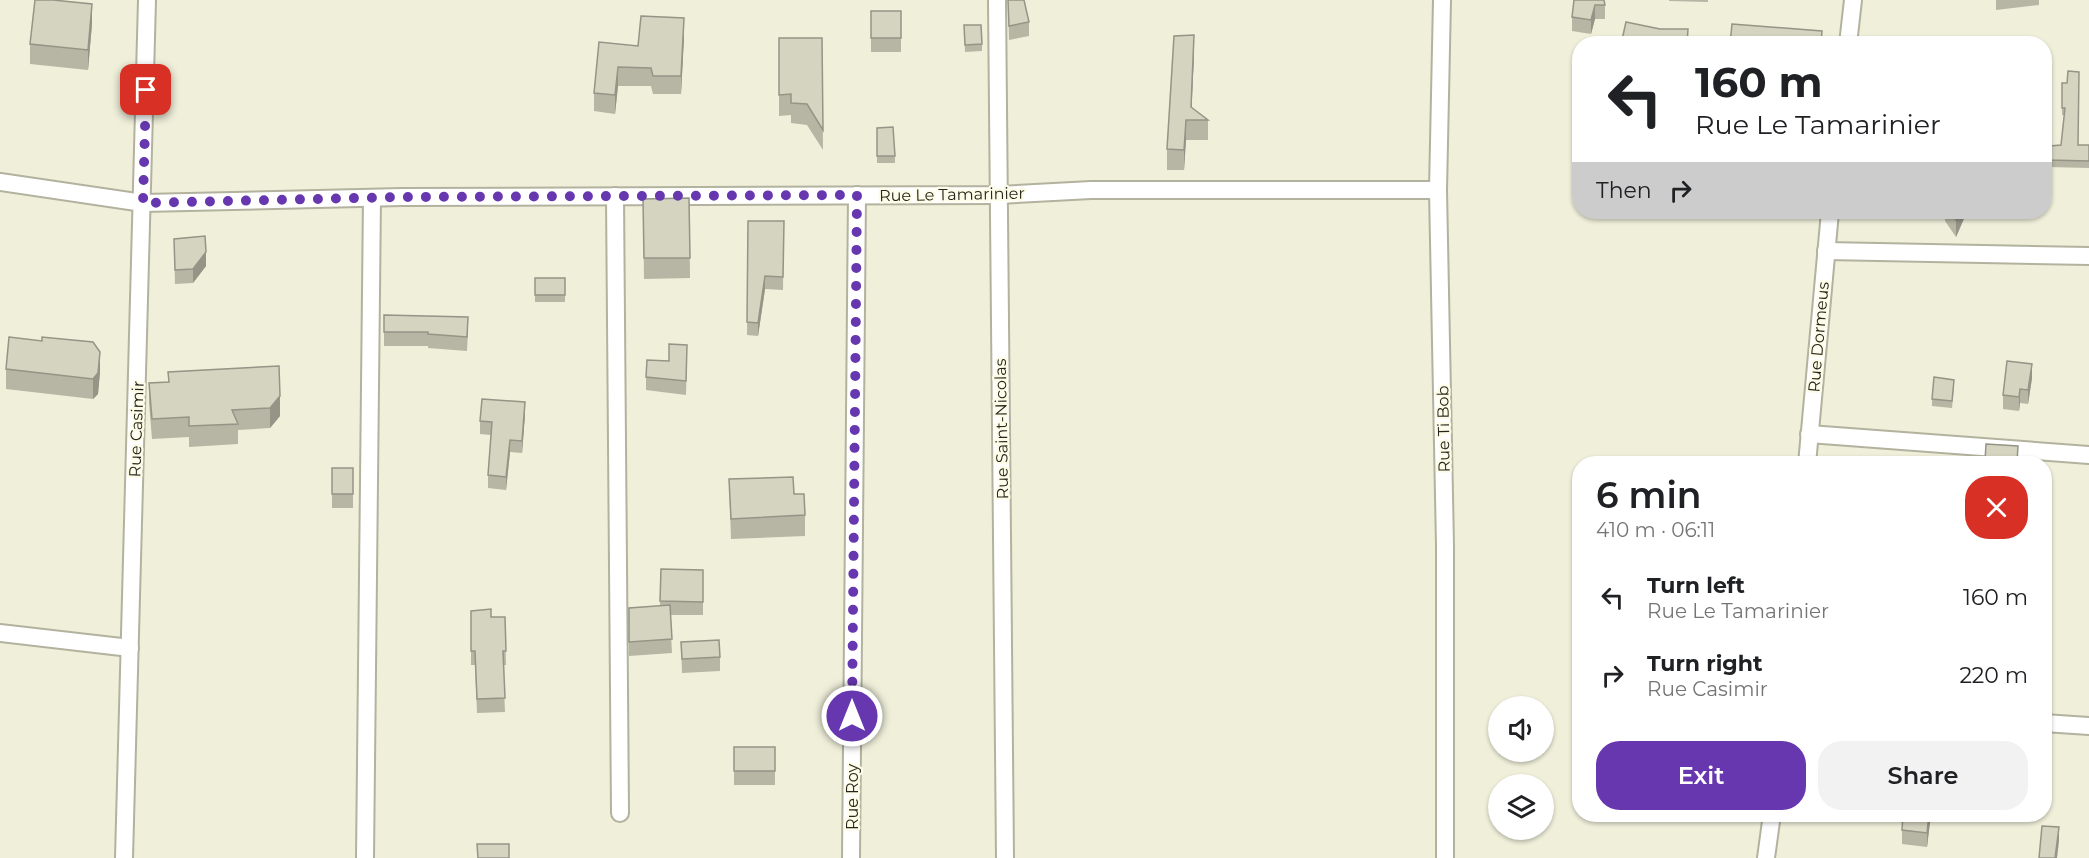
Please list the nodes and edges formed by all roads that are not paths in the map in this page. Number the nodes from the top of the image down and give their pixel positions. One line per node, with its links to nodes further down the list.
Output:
1 (147, 0): 12 (street, Rue Casimir)
2 (997, 0): 9 (street, Rue Saint-Nicolas)
3 (1442, 0): 7 (street, Rue Ti Bob)
4 (1853, 0): 5 (street)
5 (1849, 36)
6 (0, 182): 12 (street, Rue Le Tamarinier)
7 (1438, 190): 9 (street, Rue Le Tamarinier); 29 (street, Rue Ti Bob)
8 (857, 195): 9 (street, Rue Le Tamarinier); 10 (street, Rue Le Tamarinier); 27 (street, Rue Roy)
9 (999, 195): 28 (street, Rue Saint-Nicolas)
10 (615, 196): 11 (street, Rue Le Tamarinier); 23 (street)
11 (372, 198): 12 (street, Rue Le Tamarinier); 26 (street)
12 (143, 203): 20 (street, Rue Casimir)
13 (1829, 219): 14 (street, Rue Dormeus)
14 (1826, 251): 15 (street); 16 (street, Rue Dormeus)
15 (2089, 256)
16 (1809, 434): 17 (street); 18 (street, Rue Dormeus)
17 (2089, 454)
18 (1808, 456)
19 (0, 633): 20 (street)
20 (130, 648): 25 (street, Rue Casimir)
21 (2052, 724): 22 (street)
22 (2089, 726)
23 (620, 813)
24 (1771, 822): 30 (street)
25 (124, 858)
26 (365, 858)
27 (851, 858)
28 (1005, 858)
29 (1445, 858)
30 (1766, 858)

